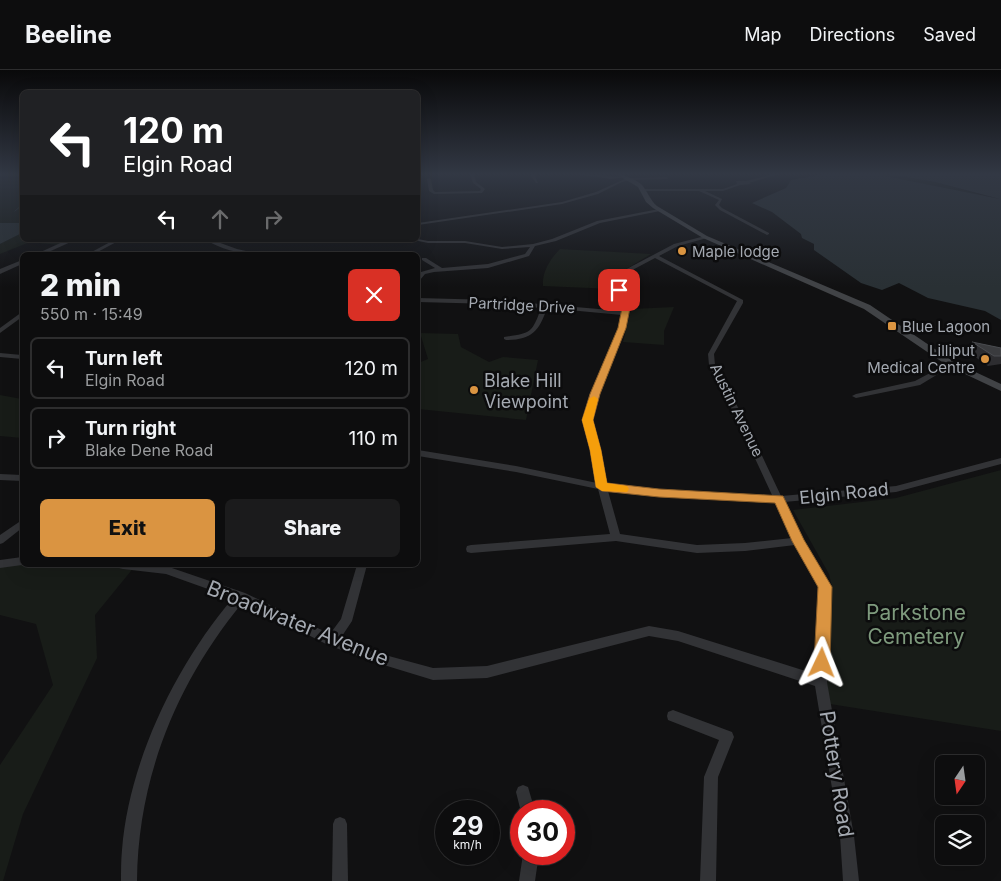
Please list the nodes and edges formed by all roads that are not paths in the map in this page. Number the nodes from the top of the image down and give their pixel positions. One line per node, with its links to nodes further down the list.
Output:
1 (501, 212): 5 (street)
2 (650, 212): 12 (street)
3 (662, 212): 7 (main road)
4 (726, 212): 6 (street)
5 (420, 224)
6 (767, 234)
7 (705, 237): 18 (street); 32 (main road)
8 (420, 241): 12 (street)
9 (67, 242): 14 (street)
10 (114, 242): 15 (street)
11 (214, 242): 13 (street)
12 (533, 245): 21 (street)
13 (233, 249): 16 (street); 17 (street)
14 (44, 252)
15 (94, 252)
16 (230, 252)
17 (248, 252)
18 (655, 256): 26 (street); 40 (street, Austin Avenue)
19 (424, 259): 21 (street)
20 (20, 263): 22 (street)
21 (440, 269): 23 (street)
22 (0, 272)
23 (420, 277)
24 (420, 300): 25 (street, Partridge Drive)
25 (545, 306): 26 (street, Partridge Drive); 29 (street)
26 (625, 313): 39 (street)
27 (20, 316): 28 (street)
28 (0, 331)
29 (506, 338)
30 (0, 355): 31 (street)
31 (20, 357)
32 (951, 364): 33 (main road); 34 (street)
33 (1001, 388)
34 (856, 396)
35 (420, 453): 39 (street, Elgin Road)
36 (1001, 461): 40 (street, Elgin Road)
37 (0, 477): 38 (street)
38 (20, 478)
39 (602, 487): 40 (street, Elgin Road); 42 (street)
40 (779, 499): 44 (street, Pottery Road)
41 (20, 525): 43 (street)
42 (616, 537): 44 (street); 45 (street)
43 (0, 540)
44 (798, 541): 52 (street, Pottery Road)
45 (471, 549)
46 (20, 561): 47 (street)
47 (0, 564)
48 (140, 567): 50 (street, Broadwater Avenue)
49 (361, 567): 51 (street)
50 (241, 596): 51 (street, Broadwater Avenue); 58 (street)
51 (332, 641): 52 (street, Broadwater Avenue)
52 (821, 682): 62 (street, Pottery Road)
53 (673, 716): 61 (street)
54 (523, 792): 55 (street)
55 (525, 800)
56 (340, 824): 59 (street)
57 (529, 865): 60 (street)
58 (129, 881)
59 (340, 881)
60 (526, 881)
61 (708, 881)
62 (851, 881)

